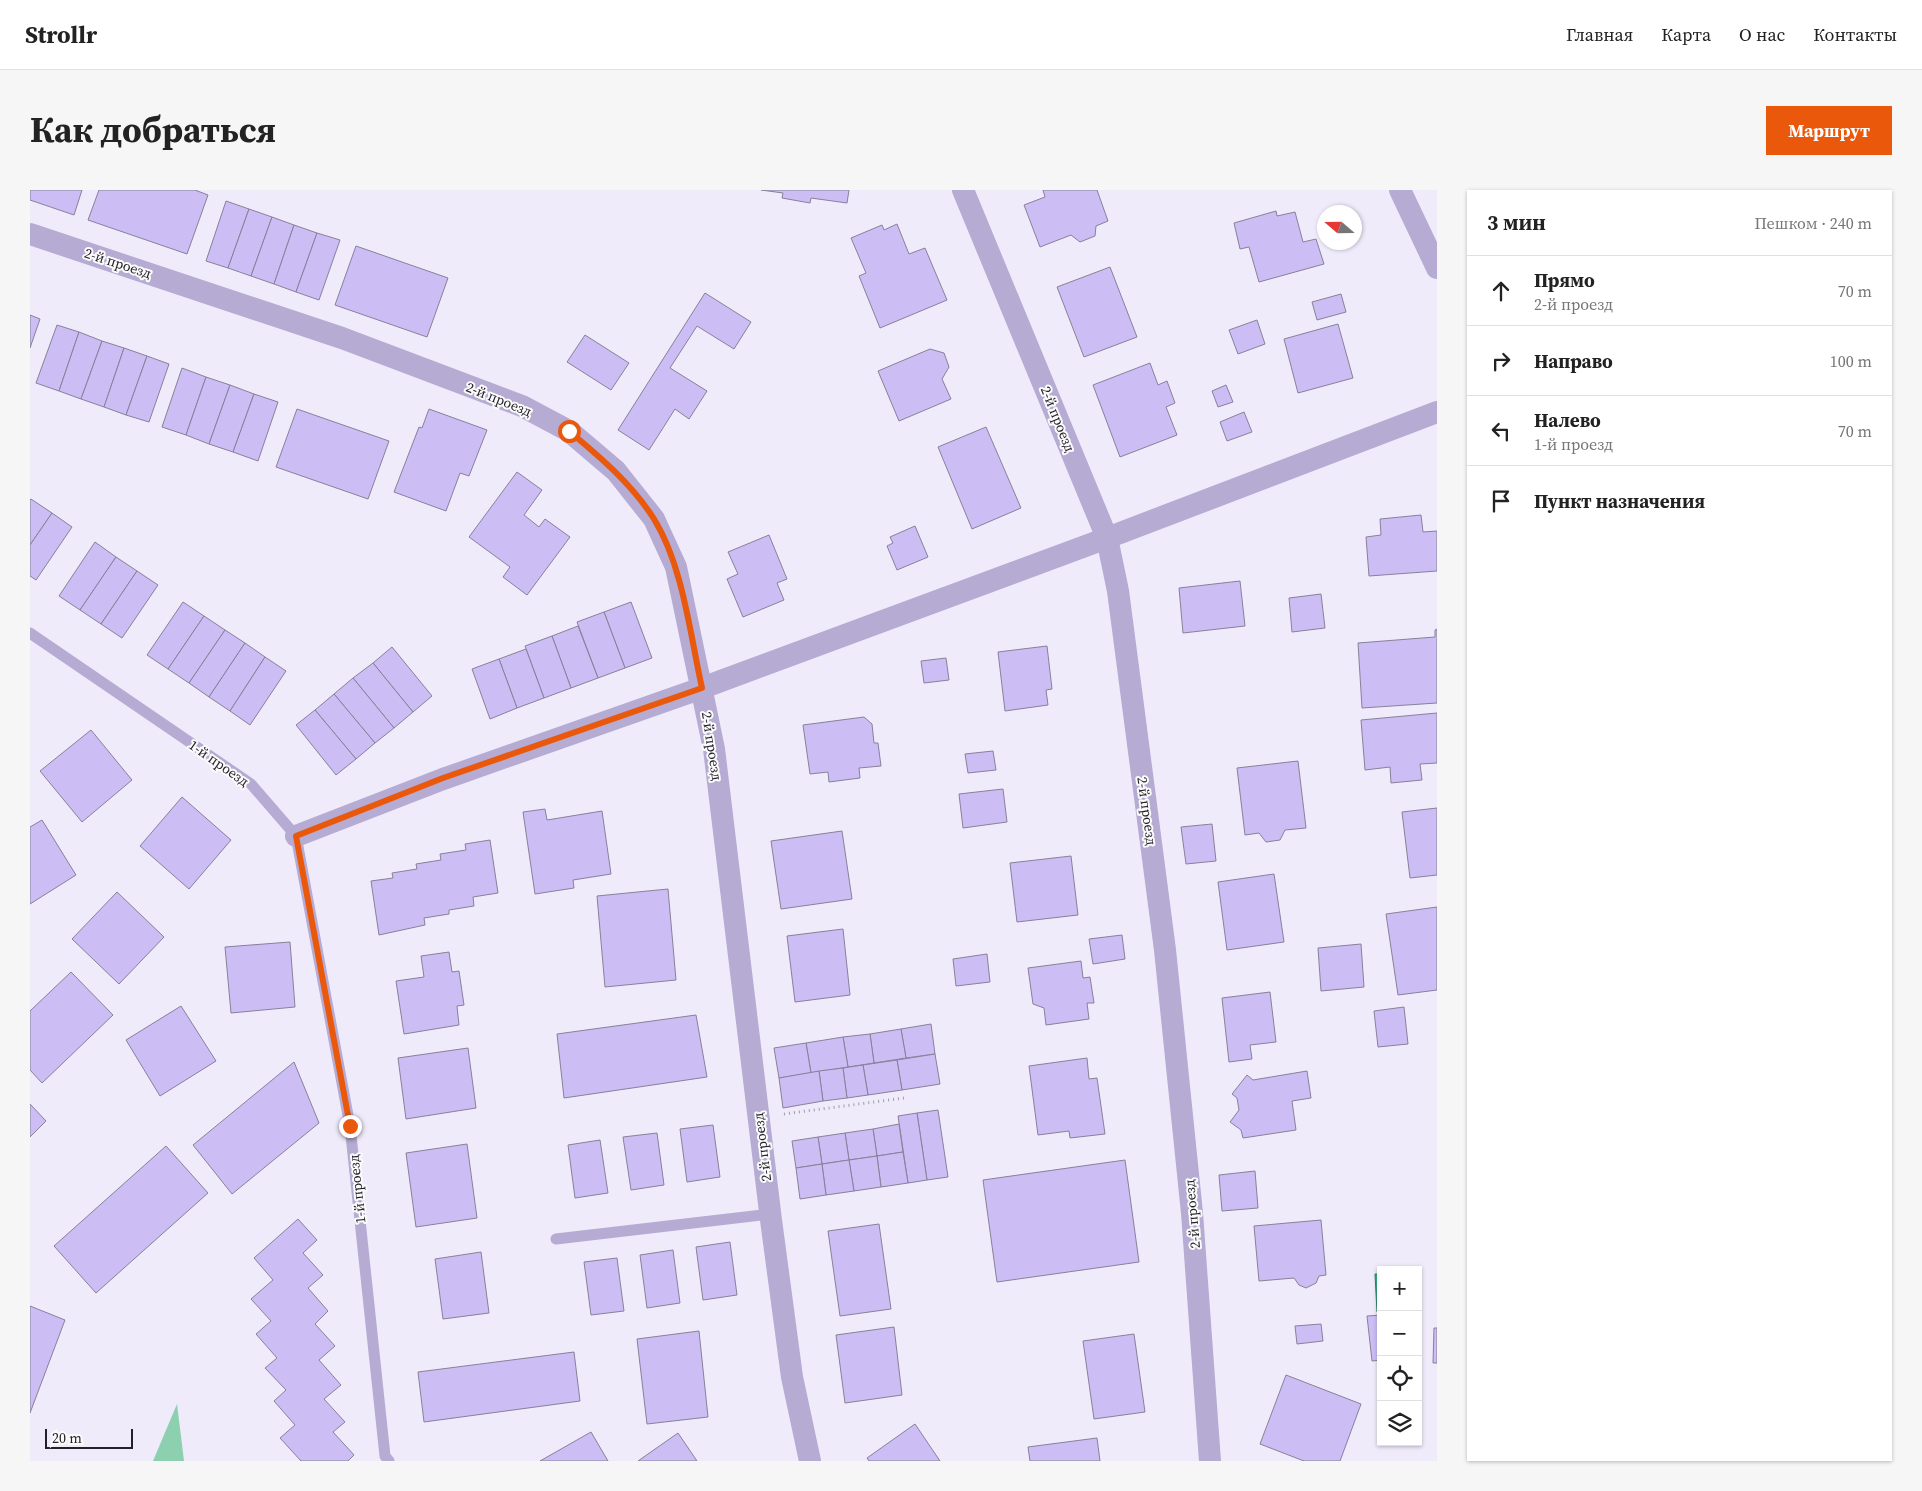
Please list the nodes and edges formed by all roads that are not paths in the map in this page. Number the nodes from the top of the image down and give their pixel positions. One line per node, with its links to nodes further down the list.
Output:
1 (963, 190): 6 (street, 2-й проезд)
2 (1400, 190): 4 (street)
3 (30, 234): 8 (street, 2-й проезд)
4 (1437, 268)
5 (1437, 412): 6 (street)
6 (1107, 538): 8 (street); 14 (street, 2-й проезд)
7 (30, 632): 9 (lane, 1-й проезд)
8 (702, 688): 9 (street); 10 (street, 2-й проезд)
9 (296, 836): 12 (lane, 1-й проезд)
10 (770, 1214): 11 (lane); 13 (street, 2-й проезд)
11 (556, 1239)
12 (389, 1461)
13 (810, 1461)
14 (1210, 1461)

